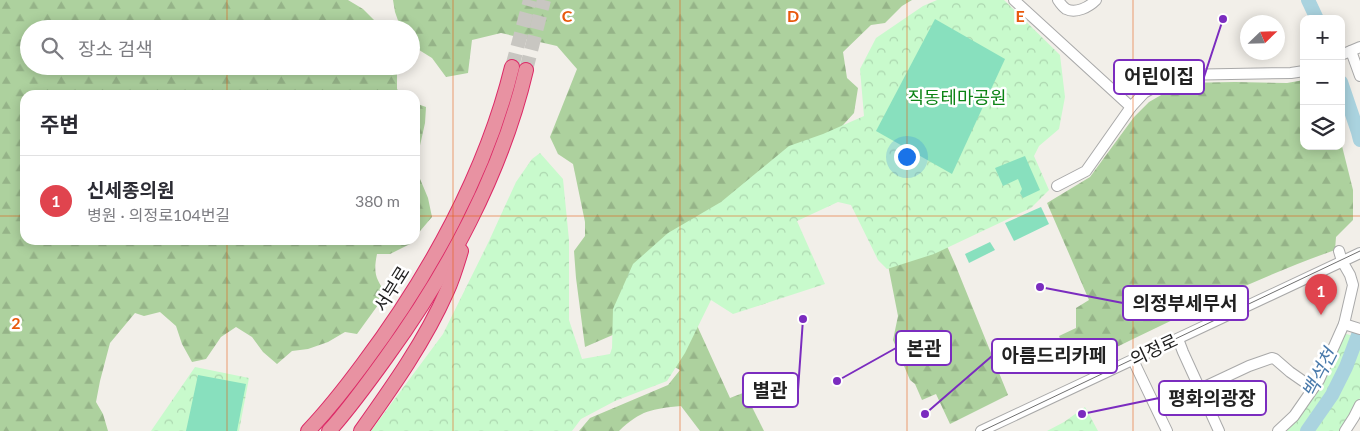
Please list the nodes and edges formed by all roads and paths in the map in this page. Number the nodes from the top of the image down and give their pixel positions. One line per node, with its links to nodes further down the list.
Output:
1 (1014, 0): 9 (street)
2 (1058, 0): 3 (street)
3 (1096, 0)
4 (1351, 51): 8 (street)
5 (512, 66): 21 (highway, 서부로)
6 (526, 70): 11 (highway, 서부로)
7 (1300, 72): 9 (street)
8 (1360, 76)
9 (1131, 107): 10 (street)
10 (1057, 186)
11 (476, 206): 22 (highway, 서부로); 23 (highway)
12 (1356, 254): 13 (street, 의정로)
13 (1341, 256): 14 (street); 16 (street, 의정로)
14 (1344, 324): 15 (street); 18 (street)
15 (1360, 329)
16 (1178, 339): 17 (street, 의정로); 19 (street)
17 (1133, 360): 24 (street, 의정로); 25 (street)
18 (1313, 388): 19 (street); 27 (street)
19 (1200, 389): 26 (street)
20 (1360, 405): 28 (street)
21 (308, 431)
22 (328, 431)
23 (361, 431)
24 (982, 431)
25 (1167, 431)
26 (1219, 431)
27 (1278, 431)
28 (1344, 431)

